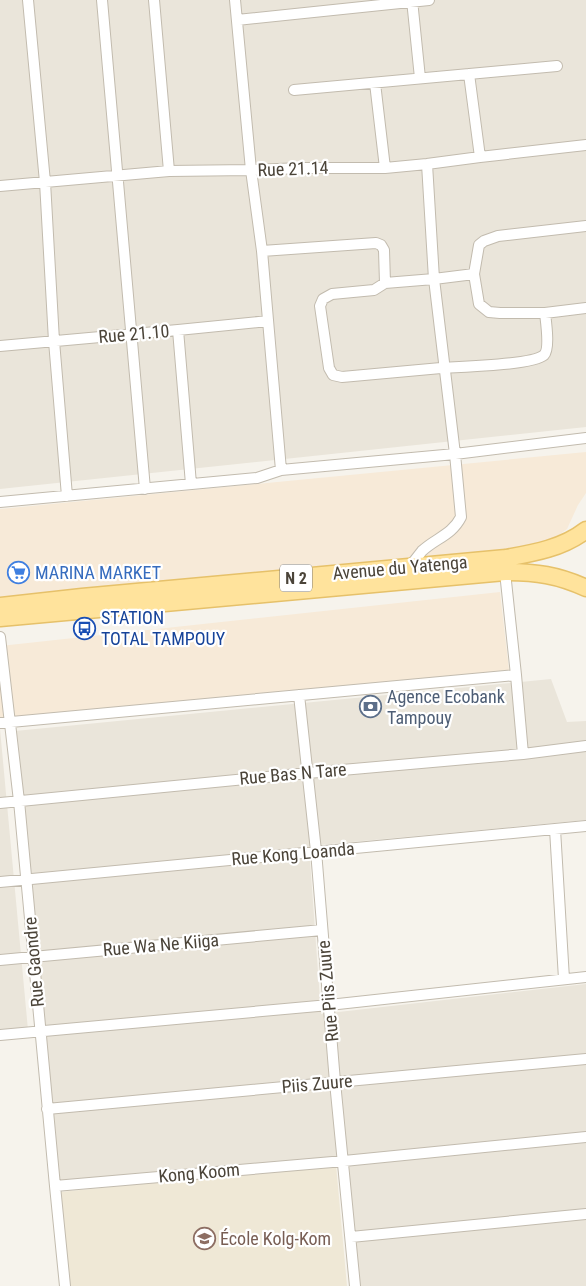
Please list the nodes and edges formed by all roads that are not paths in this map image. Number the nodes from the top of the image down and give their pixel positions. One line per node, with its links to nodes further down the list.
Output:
1 (28, 0): 20 (street)
2 (102, 0): 19 (street)
3 (154, 0): 18 (street)
4 (235, 0): 7 (street)
5 (428, 0): 6 (street)
6 (412, 1): 7 (street); 10 (street)
7 (237, 20): 17 (street)
8 (557, 66): 9 (street)
9 (469, 74): 10 (street); 14 (street)
10 (420, 78): 11 (street)
11 (375, 83): 12 (street); 16 (street)
12 (294, 90)
13 (586, 145): 14 (street, Rue 21.14)
14 (480, 157): 15 (street, Rue 21.14)
15 (428, 164): 16 (street, Rue 21.14); 25 (street)
16 (385, 168): 17 (street, Rue 21.14)
17 (251, 170): 18 (street, Rue 21.14); 23 (street)
18 (169, 171): 19 (street, Rue 21.14)
19 (118, 176): 20 (street, Rue 21.14); 31 (street)
20 (45, 182): 21 (street, Rue 21.14); 32 (street)
21 (0, 186)
22 (586, 226): 24 (street)
23 (262, 251): 26 (street); 29 (street)
24 (474, 274): 25 (street); 28 (street)
25 (434, 280): 26 (street); 34 (street)
26 (385, 283): 34 (street)
27 (586, 308): 28 (street)
28 (545, 313): 34 (street)
29 (268, 321): 30 (street, Rue 21.10); 37 (street)
30 (178, 330): 31 (street, Rue 21.10); 38 (street)
31 (132, 334): 32 (street, Rue 21.10); 39 (street)
32 (54, 341): 33 (street, Rue 21.10); 40 (street)
33 (0, 346)
34 (444, 368): 36 (street)
35 (586, 438): 36 (street)
36 (455, 454): 37 (street); 43 (street)
37 (281, 470): 38 (street)
38 (191, 484): 39 (street)
39 (145, 489): 40 (street)
40 (67, 496): 41 (street)
41 (0, 502)
42 (586, 530): 43 (main road, Avenue du Yatenga / N 2)
43 (409, 567): 45 (main road, Avenue du Yatenga / N 2)
44 (505, 572): 45 (main road, Avenue du Yatenga / N 2); 46 (main road, Avenue du Yatenga / N 2); 50 (street)
45 (356, 579): 47 (main road, Avenue du Yatenga / N 2); 48 (main road, Avenue du Yatenga / N 2)
46 (586, 588)
47 (0, 606)
48 (0, 618)
49 (0, 637): 52 (street, Rue Gaondre)
50 (516, 675): 51 (street); 54 (street)
51 (299, 695): 52 (street); 55 (street, Rue Piis Zuure)
52 (4, 723): 56 (street, Rue Gaondre)
53 (586, 746): 54 (street, Rue Bas N Tare)
54 (523, 754): 55 (street, Rue Bas N Tare)
55 (308, 773): 56 (street, Rue Bas N Tare); 60 (street, Rue Piis Zuure)
56 (19, 801): 57 (street, Rue Bas N Tare); 61 (street, Rue Gaondre)
57 (0, 803)
58 (586, 826): 59 (street, Rue Kong Loanda)
59 (555, 829): 60 (street, Rue Kong Loanda); 67 (street)
60 (316, 851): 61 (street, Rue Kong Loanda); 63 (street, Rue Piis Zuure)
61 (26, 879): 62 (street, Rue Kong Loanda); 64 (street, Rue Gaondre)
62 (0, 882)
63 (322, 930): 64 (street, Rue Wa Ne Kiiga); 68 (street, Rue Piis Zuure)
64 (33, 957): 65 (street, Rue Wa Ne Kiiga); 69 (street, Rue Gaondre)
65 (0, 960)
66 (586, 977): 67 (street)
67 (564, 979): 68 (street)
68 (329, 1005): 69 (street); 72 (street, Rue Piis Zuure)
69 (40, 1032): 70 (street); 73 (street, Rue Gaondre)
70 (0, 1035)
71 (586, 1058): 72 (street, Piis Zuure)
72 (335, 1082): 73 (street, Piis Zuure); 75 (street, Rue Piis Zuure)
73 (47, 1109): 76 (street, Rue Gaondre)
74 (586, 1137): 75 (street, Kong Koom)
75 (344, 1161): 76 (street, Kong Koom); 78 (street, Rue Piis Zuure)
76 (54, 1186): 79 (street, Rue Gaondre)
77 (586, 1214): 78 (street)
78 (351, 1237): 80 (street, Rue Piis Zuure)
79 (65, 1286)
80 (356, 1286)

